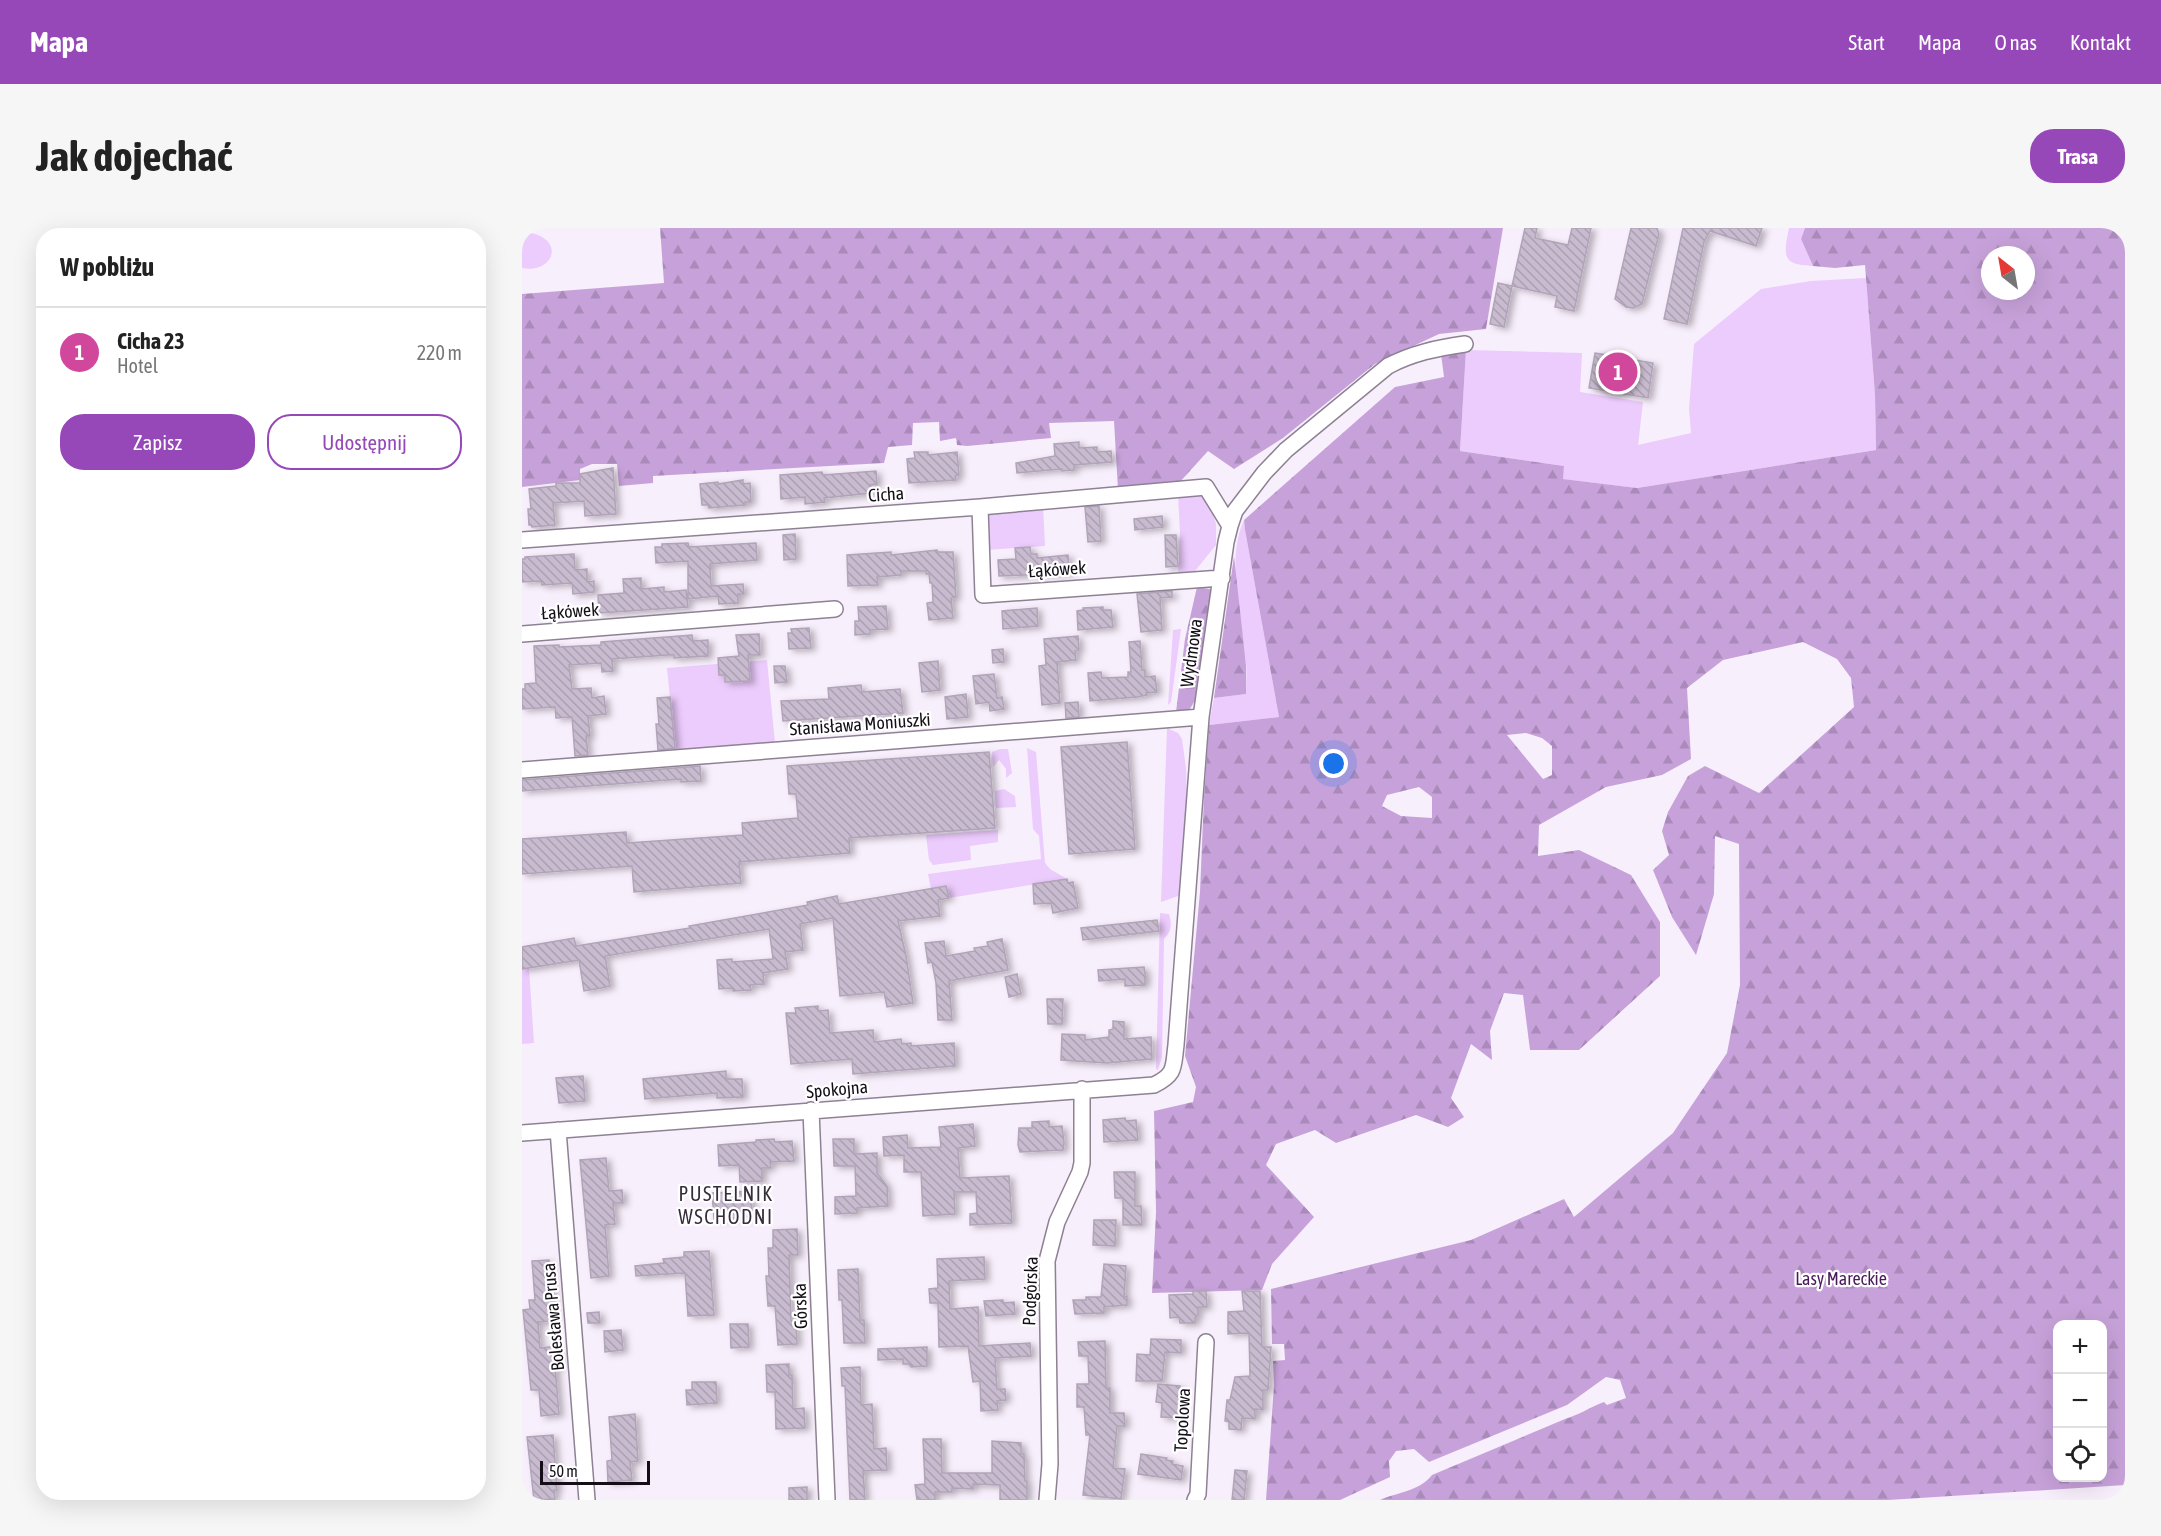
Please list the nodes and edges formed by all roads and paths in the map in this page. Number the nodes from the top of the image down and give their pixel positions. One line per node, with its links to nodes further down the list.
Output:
1 (1465, 344): 3 (street, Wydmowa)
2 (980, 507): 3 (street, Cicha); 4 (street, Cicha); 5 (street, Łąkówek)
3 (1230, 526): 5 (street, Wydmowa)
4 (522, 540)
5 (1222, 578): 8 (street, Wydmowa)
6 (835, 609): 7 (street, Łąkówek)
7 (522, 634)
8 (1202, 717): 9 (street, Stanisława Moniuszki); 10 (street, Wydmowa)
9 (522, 770)
10 (1154, 1085): 11 (street, Spokojna)
11 (1082, 1089): 12 (street, Spokojna); 18 (street, Podgórska)
12 (811, 1110): 13 (street, Spokojna); 17 (street, Górska)
13 (558, 1130): 14 (street, Spokojna); 16 (street, Bolesława Prusa)
14 (522, 1133)
15 (1206, 1342): 19 (street, Topolowa)
16 (587, 1500)
17 (827, 1500)
18 (1047, 1500)
19 (1195, 1500)

